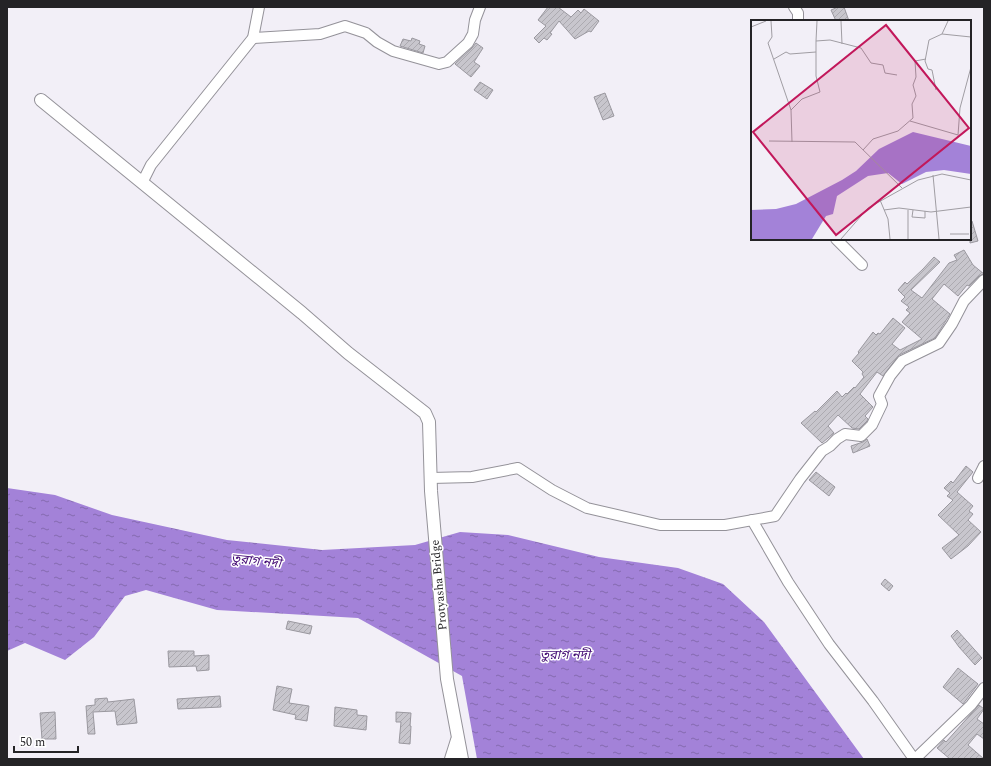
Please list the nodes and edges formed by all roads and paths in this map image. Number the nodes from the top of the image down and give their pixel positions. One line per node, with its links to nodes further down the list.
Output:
1 (259, 7): 5 (street)
2 (480, 7): 5 (street)
3 (794, 7): 4 (street)
4 (798, 20)
5 (253, 38): 7 (street)
6 (40, 100): 7 (street, Protyasha Bridge)
7 (142, 183): 12 (street, Protyasha Bridge)
8 (837, 240): 9 (street)
9 (862, 265)
10 (984, 280): 14 (street)
11 (984, 466): 13 (street)
12 (431, 478): 14 (street); 16 (street, Protyasha Bridge)
13 (978, 478)
14 (752, 520): 19 (street)
15 (984, 688): 19 (street)
16 (458, 739): 17 (street); 18 (street, Protyasha Bridge)
17 (451, 759)
18 (462, 759)
19 (915, 759)

